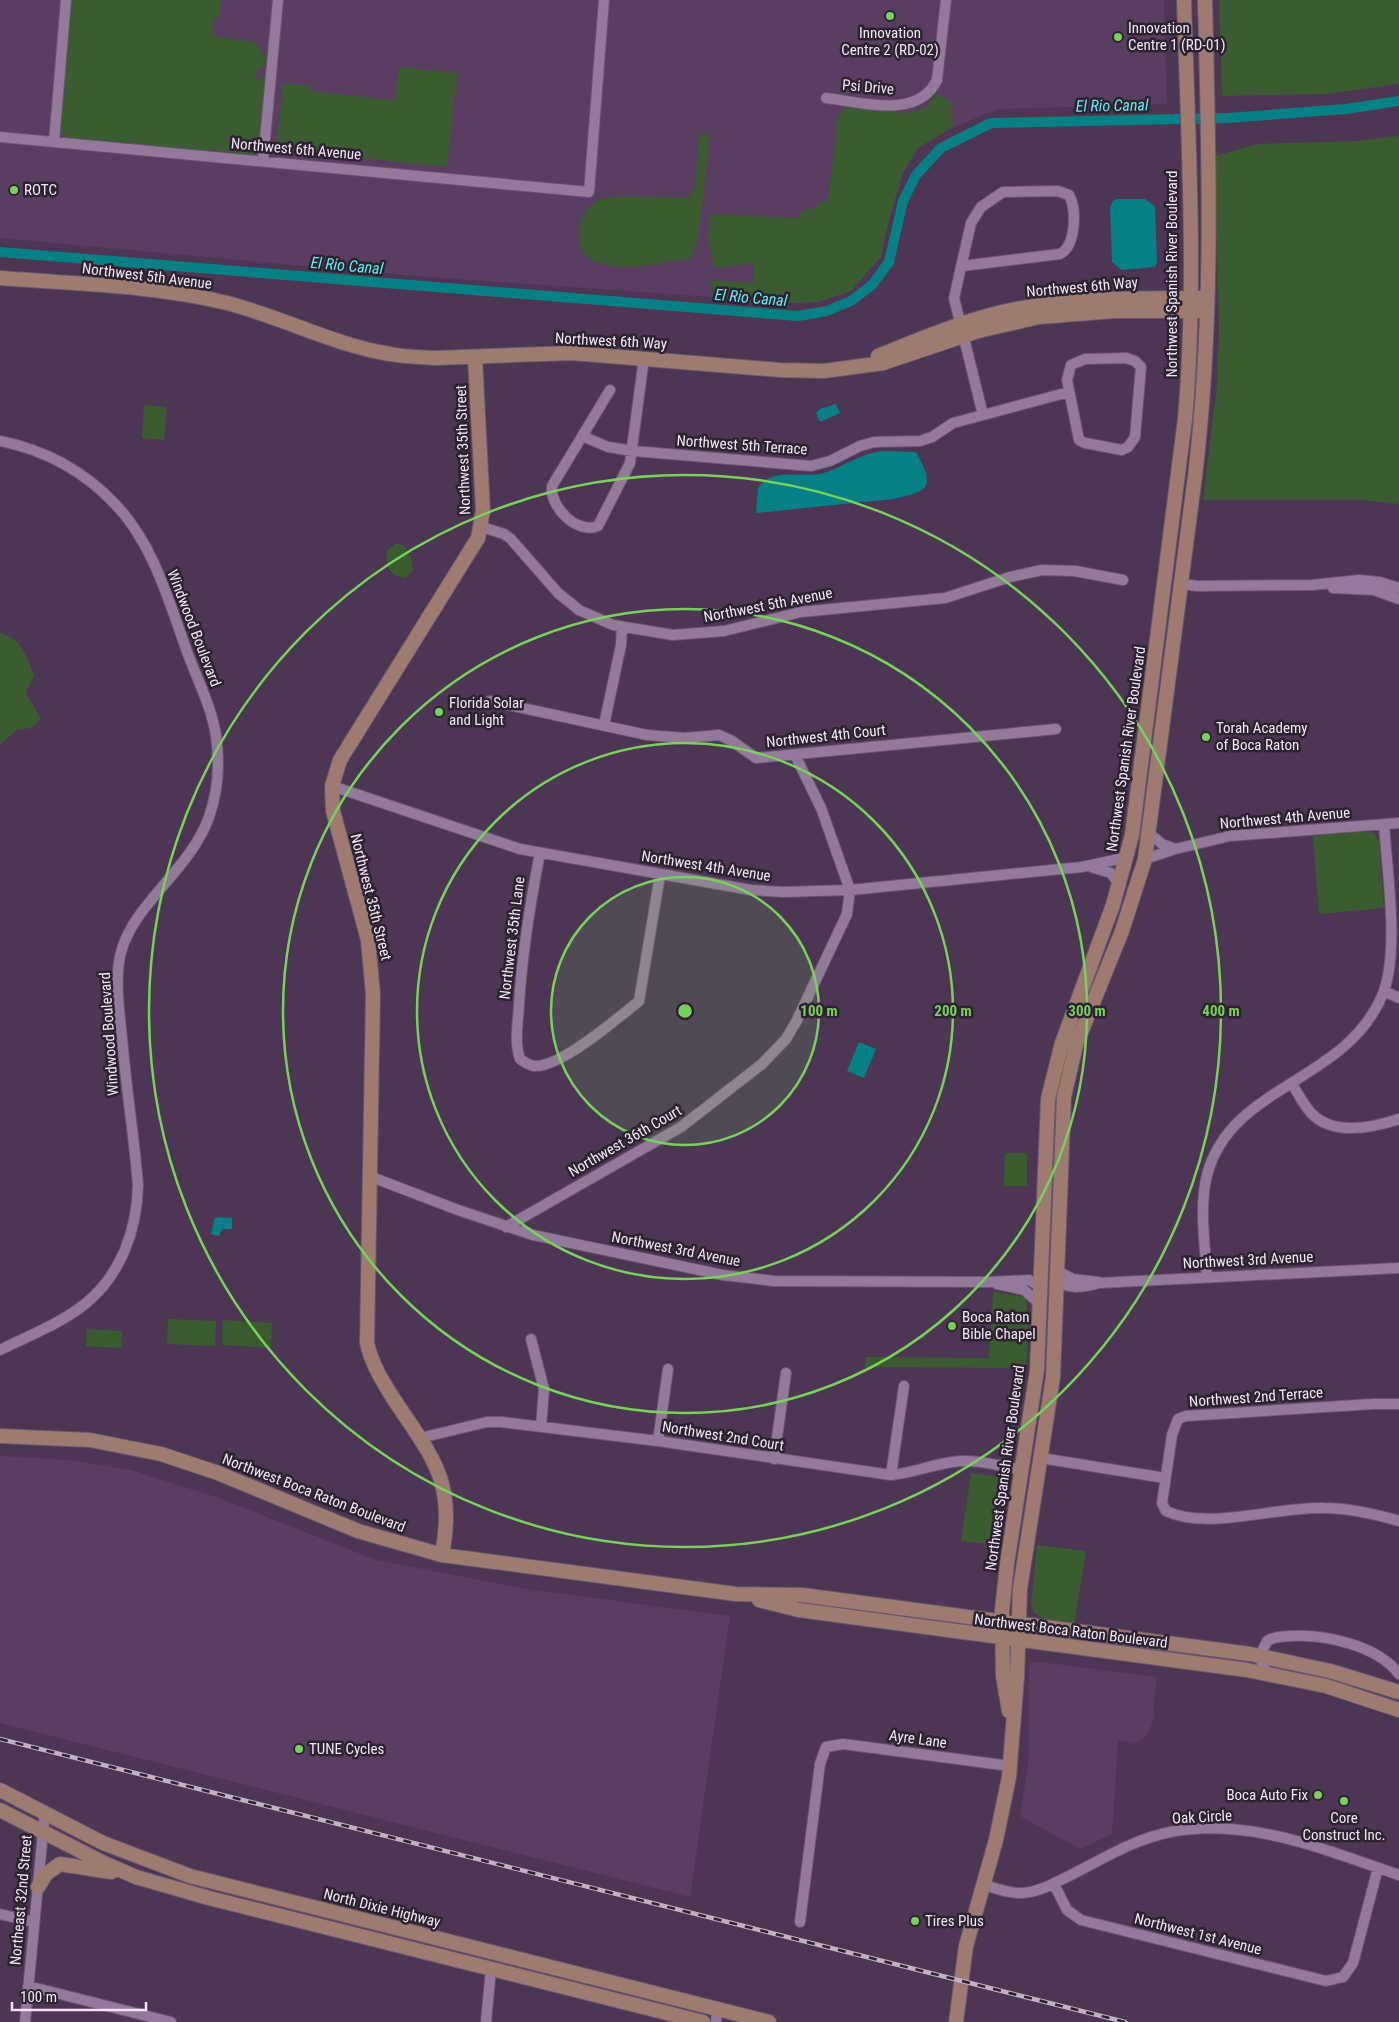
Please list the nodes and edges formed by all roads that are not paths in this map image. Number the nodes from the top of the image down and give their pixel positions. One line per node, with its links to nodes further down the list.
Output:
1 (66, 0): 9 (street)
2 (278, 0): 10 (street)
3 (604, 0): 10 (street, Northwest 6th Avenue)
4 (946, 0): 7 (street, Psi Drive)
5 (1184, 0): 13 (main road, Northwest Spanish River Boulevard)
6 (1205, 0): 14 (main road, Northwest Spanish River Boulevard)
7 (826, 98)
8 (0, 136): 9 (street, Northwest 6th Avenue)
9 (54, 142): 10 (street, Northwest 6th Avenue)
10 (263, 161)
11 (962, 266): 11 (street); 15 (street)
12 (0, 278): 16 (main road, Northwest 5th Avenue)
13 (1191, 304): 14 (main road, Northwest 6th Way); 15 (main road, Northwest 6th Way); 25 (main road, Northwest Spanish River Boulevard)
14 (1208, 304): 28 (main road, Northwest Spanish River Boulevard)
15 (961, 330): 18 (main road, Northwest 6th Way); 21 (street)
16 (373, 350): 17 (main road, Northwest 6th Way)
17 (475, 357): 18 (main road, Northwest 6th Way); 26 (main road, Northwest 35th Street)
18 (644, 358): 24 (street)
19 (610, 390): 22 (street)
20 (1069, 392): 20 (street); 21 (street, Northwest 5th Terrace)
21 (982, 415): 24 (street, Northwest 5th Terrace)
22 (582, 436): 24 (street, Northwest 5th Terrace); 24 (street)
23 (0, 441): 65 (street, Windwood Boulevard)
24 (633, 451)
25 (1176, 486): 28 (main road); 43 (main road, Northwest Spanish River Boulevard)
26 (482, 526): 32 (street, Northwest 5th Avenue); 37 (main road, Northwest 35th Street)
27 (1123, 580): 32 (street, Northwest 5th Avenue)
28 (1182, 584): 29 (street); 40 (main road, Northwest Spanish River Boulevard)
29 (1312, 585): 30 (street); 31 (street)
30 (1399, 588)
31 (1399, 599)
32 (622, 627): 34 (street)
33 (490, 701): 34 (street, Northwest 4th Court)
34 (604, 725): 36 (street, Northwest 4th Court)
35 (1056, 729): 36 (street, Northwest 4th Court)
36 (795, 755): 48 (street)
37 (332, 786): 42 (street, Northwest 4th Avenue); 54 (main road, Northwest 35th Street)
38 (1399, 823): 39 (street, Northwest 4th Avenue)
39 (1384, 824): 41 (street, Northwest 4th Avenue); 49 (street)
40 (1149, 833): 41 (street); 44 (main road, Northwest Spanish River Boulevard)
41 (1175, 849): 44 (street, Northwest 4th Avenue)
42 (540, 853): 46 (street, Northwest 4th Avenue); 46 (street, Northwest 35th Lane)
43 (1128, 854): 45 (street, Northwest 4th Avenue); 47 (main road, Northwest Spanish River Boulevard)
44 (1145, 859): 55 (main road, Northwest Spanish River Boulevard)
45 (1087, 866): 47 (street, Northwest 4th Avenue); 48 (street, Northwest 4th Avenue)
46 (660, 875): 48 (street, Northwest 4th Avenue)
47 (1120, 886): 52 (main road, Northwest Spanish River Boulevard)
48 (850, 890): 57 (street, Northwest 36th Court)
49 (1384, 991): 50 (street); 51 (street)
50 (1399, 998)
51 (1292, 1084): 53 (street); 60 (street)
52 (1049, 1090): 55 (main road); 56 (main road, Northwest Spanish River Boulevard)
53 (1399, 1119)
54 (369, 1176): 57 (street, Northwest 3rd Avenue); 73 (main road, Northwest 35th Street)
55 (1060, 1176): 59 (main road, Northwest Spanish River Boulevard)
56 (1042, 1188): 59 (main road); 62 (main road, Northwest Spanish River Boulevard)
57 (506, 1227): 61 (street, Northwest 3rd Avenue)
58 (1399, 1268): 60 (street, Northwest 3rd Avenue)
59 (1057, 1276): 60 (street, Northwest 3rd Avenue); 68 (main road, Northwest Spanish River Boulevard)
60 (1207, 1277)
61 (989, 1282): 62 (street, Northwest 3rd Avenue); 63 (street, Northwest 3rd Avenue)
62 (1040, 1286): 63 (main road, Northwest Spanish River Boulevard); 68 (main road)
63 (1039, 1303): 77 (main road, Northwest Spanish River Boulevard)
64 (531, 1339): 71 (street)
65 (0, 1350)
66 (668, 1369): 74 (street)
67 (786, 1372): 76 (street)
68 (1053, 1380): 75 (main road, Northwest Spanish River Boulevard)
69 (904, 1386): 78 (street)
70 (1399, 1404): 79 (street, Northwest 2nd Terrace)
71 (541, 1427): 73 (street, Northwest 2nd Court); 74 (street, Northwest 2nd Court)
72 (0, 1436): 81 (main road, Northwest Boca Raton Boulevard)
73 (420, 1438): 81 (main road, Northwest 35th Street)
74 (658, 1441): 76 (street, Northwest 2nd Court)
75 (1041, 1458): 79 (street); 84 (main road, Northwest Spanish River Boulevard)
76 (774, 1459): 78 (street, Northwest 2nd Court)
77 (1022, 1470): 78 (street, Northwest 2nd Court); 83 (main road, Northwest Spanish River Boulevard)
78 (891, 1475)
79 (1165, 1478): 80 (street, Northwest 2nd Terrace)
80 (1399, 1522)
81 (442, 1555): 82 (main road, Northwest Boca Raton Boulevard)
82 (736, 1594): 83 (main road, Northwest Boca Raton Boulevard); 85 (main road, Northwest Boca Raton Boulevard)
83 (1001, 1622): 84 (main road, Northwest Boca Raton Boulevard); 85 (main road, Northwest Spanish River Boulevard)
84 (1018, 1625): 86 (main road, Northwest Spanish River Boulevard); 87 (main road, Northwest Boca Raton Boulevard)
85 (1001, 1639): 86 (main road, Northwest Boca Raton Boulevard); 93 (main road, Northwest Spanish River Boulevard)
86 (1017, 1641): 88 (main road, Northwest Boca Raton Boulevard); 93 (main road, Northwest Spanish River Boulevard)
87 (1260, 1656): 88 (street); 89 (street); 90 (main road, Northwest Boca Raton Boulevard)
88 (1269, 1674): 91 (main road, Northwest Boca Raton Boulevard)
89 (1399, 1674)
90 (1399, 1694): 91 (street)
91 (1382, 1704): 92 (main road, Northwest Boca Raton Boulevard)
92 (1399, 1710)
93 (1012, 1727): 94 (main road, Northwest Spanish River Boulevard)
94 (1010, 1766): 102 (main road, Northwest Spanish River Boulevard); 107 (street, Ayre Lane)
95 (0, 1790): 97 (main road, North Dixie Highway)
96 (0, 1810): 98 (main road)
97 (45, 1811): 98 (street, Northeast 32nd Street); 110 (main road, North Dixie Highway)
98 (43, 1830): 101 (main road); 104 (street, Northeast 32nd Street)
99 (1378, 1868): 100 (street, Oak Circle); 103 (street, Oak Circle); 103 (street, Northwest 1st Avenue)
100 (1399, 1875)
101 (136, 1877): 104 (main road); 108 (main road)
102 (982, 1884): 103 (street, Oak Circle); 117 (main road, Northwest Spanish River Boulevard)
103 (1054, 1884)
104 (38, 1887): 106 (street, Northeast 32nd Street)
105 (0, 1914): 106 (street)
106 (34, 1922): 109 (street, Northeast 32nd Street)
107 (800, 1922)
108 (491, 1969): 114 (street); 115 (main road)
109 (28, 1986): 111 (street); 112 (street, Northeast 32nd Street)
110 (717, 2015): 116 (main road, North Dixie Highway)
111 (142, 2018): 113 (street)
112 (25, 2022)
113 (171, 2022)
114 (486, 2022)
115 (703, 2022)
116 (769, 2022)
117 (956, 2022)

